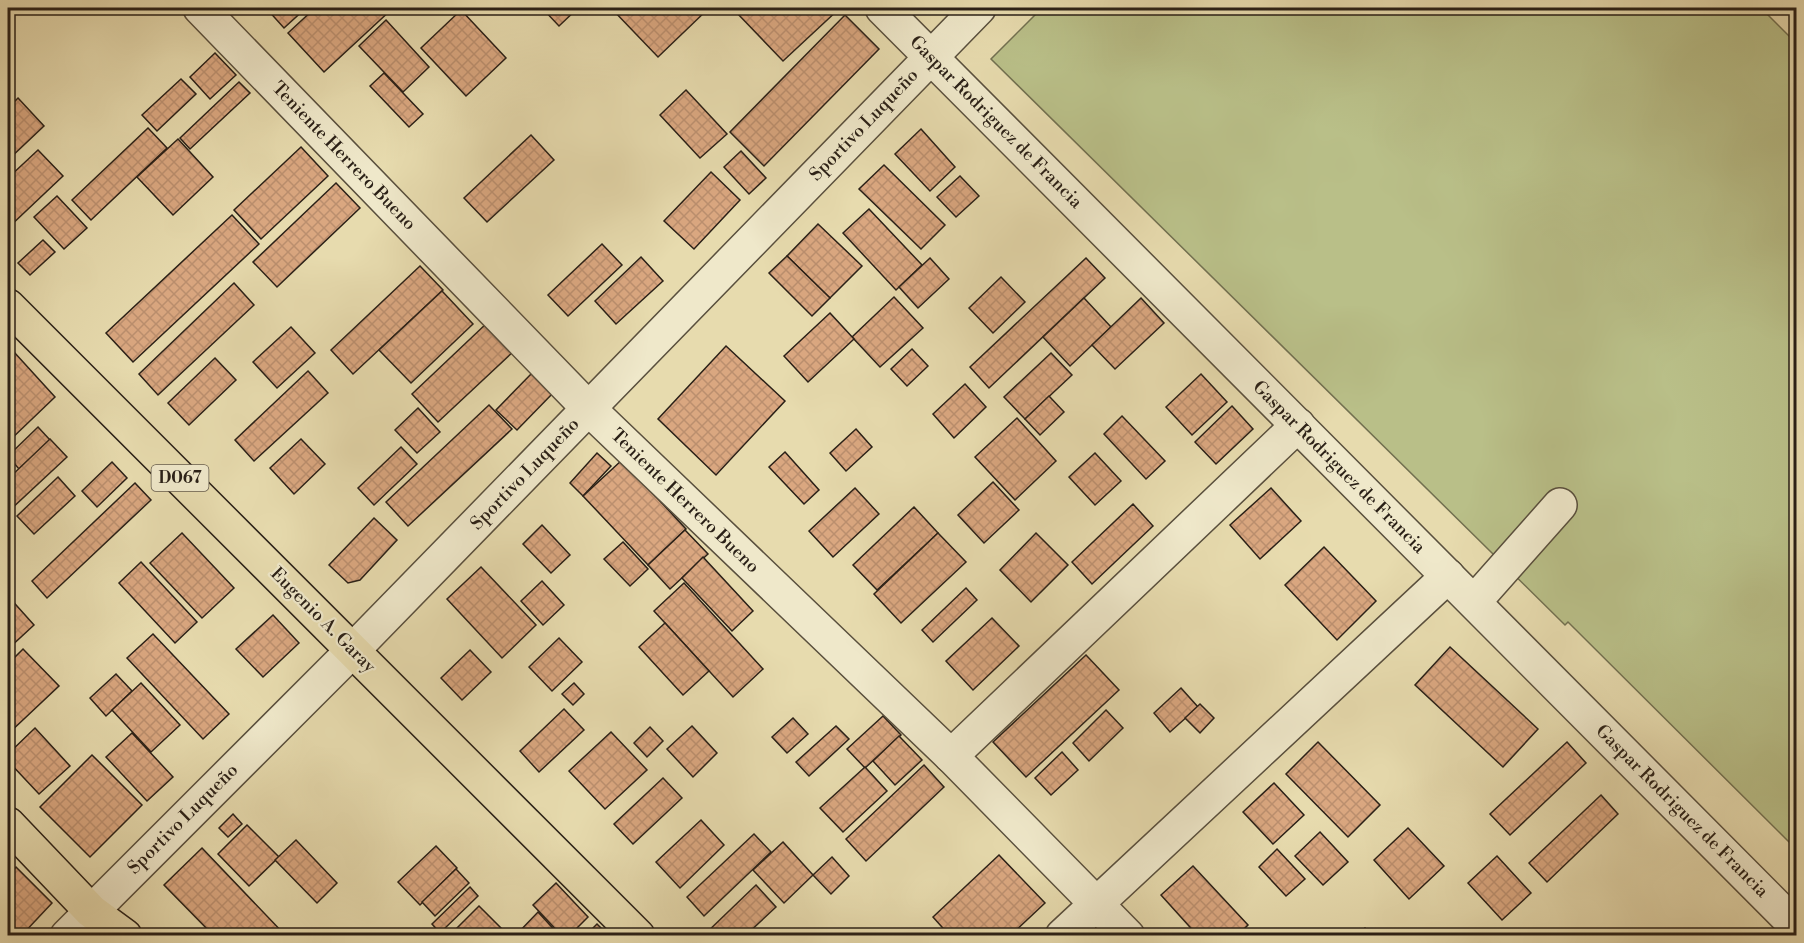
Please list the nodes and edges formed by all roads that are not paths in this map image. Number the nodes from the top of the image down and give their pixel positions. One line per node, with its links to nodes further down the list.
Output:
1 (200, 8): 6 (street, Teniente Herrero Bueno)
2 (882, 8): 4 (street, Gaspar Rodriguez de Francia)
3 (979, 8): 4 (street, Sportivo Luqueño)
4 (930, 56): 6 (street, Sportivo Luqueño); 7 (street, Gaspar Rodriguez de Francia)
5 (8, 306): 11 (main road, Eugenio A. Garay / D067)
6 (589, 409): 11 (street, Sportivo Luqueño); 12 (street, Teniente Herrero Bueno)
7 (1298, 425): 9 (street, Gaspar Rodriguez de Francia); 12 (street)
8 (1560, 504): 10 (street)
9 (1448, 576): 10 (street, Gaspar Rodriguez de Francia); 14 (street)
10 (1474, 602): 15 (street, Gaspar Rodriguez de Francia)
11 (353, 650): 16 (street, Sportivo Luqueño); 19 (main road, Eugenio A. Garay / D067)
12 (951, 756): 14 (street, Teniente Herrero Bueno)
13 (8, 824): 16 (main road)
14 (1096, 904): 20 (street); 21 (street, Teniente Herrero Bueno)
15 (1790, 906)
16 (91, 911): 17 (street, Sportivo Luqueño); 18 (main road)
17 (67, 936)
18 (125, 936)
19 (638, 936)
20 (1062, 936)
21 (1128, 936)

